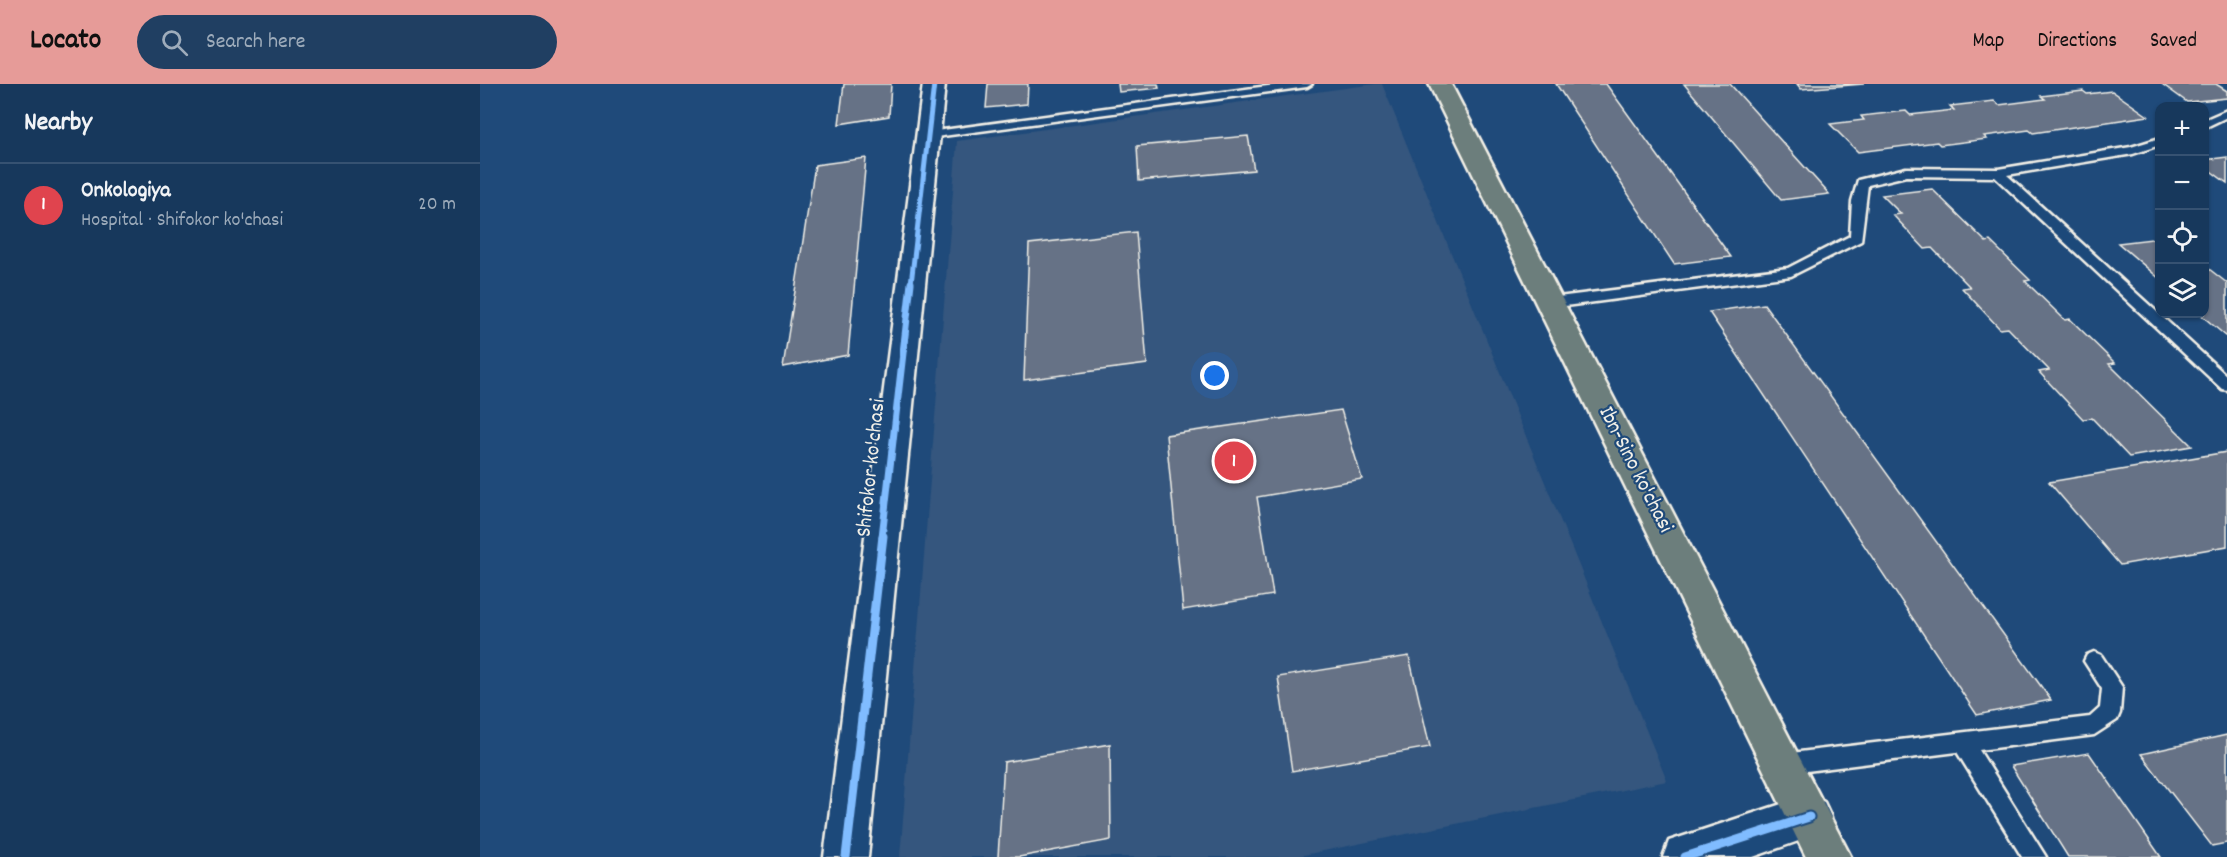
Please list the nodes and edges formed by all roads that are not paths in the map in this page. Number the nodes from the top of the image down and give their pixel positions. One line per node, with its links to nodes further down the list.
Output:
1 (934, 84): 6 (street, Shifokor ko'chasi)
2 (1307, 84): 6 (lane)
3 (1440, 84): 9 (main road, Ibn-Sino ko'chasi)
4 (2227, 113): 5 (lane)
5 (2209, 123)
6 (928, 135): 15 (street, Shifokor ko'chasi)
7 (2155, 143): 8 (lane)
8 (1998, 173): 9 (lane); 10 (lane)
9 (1550, 303): 13 (main road, Ibn-Sino ko'chasi)
10 (2227, 385)
11 (2094, 660): 12 (lane)
12 (1962, 742): 13 (lane); 18 (lane)
13 (1783, 764): 14 (main road, Ibn-Sino ko'chasi)
14 (1809, 817): 16 (street); 17 (main road, Ibn-Sino ko'chasi)
15 (846, 857)
16 (1685, 857)
17 (1829, 857)
18 (2035, 857)

